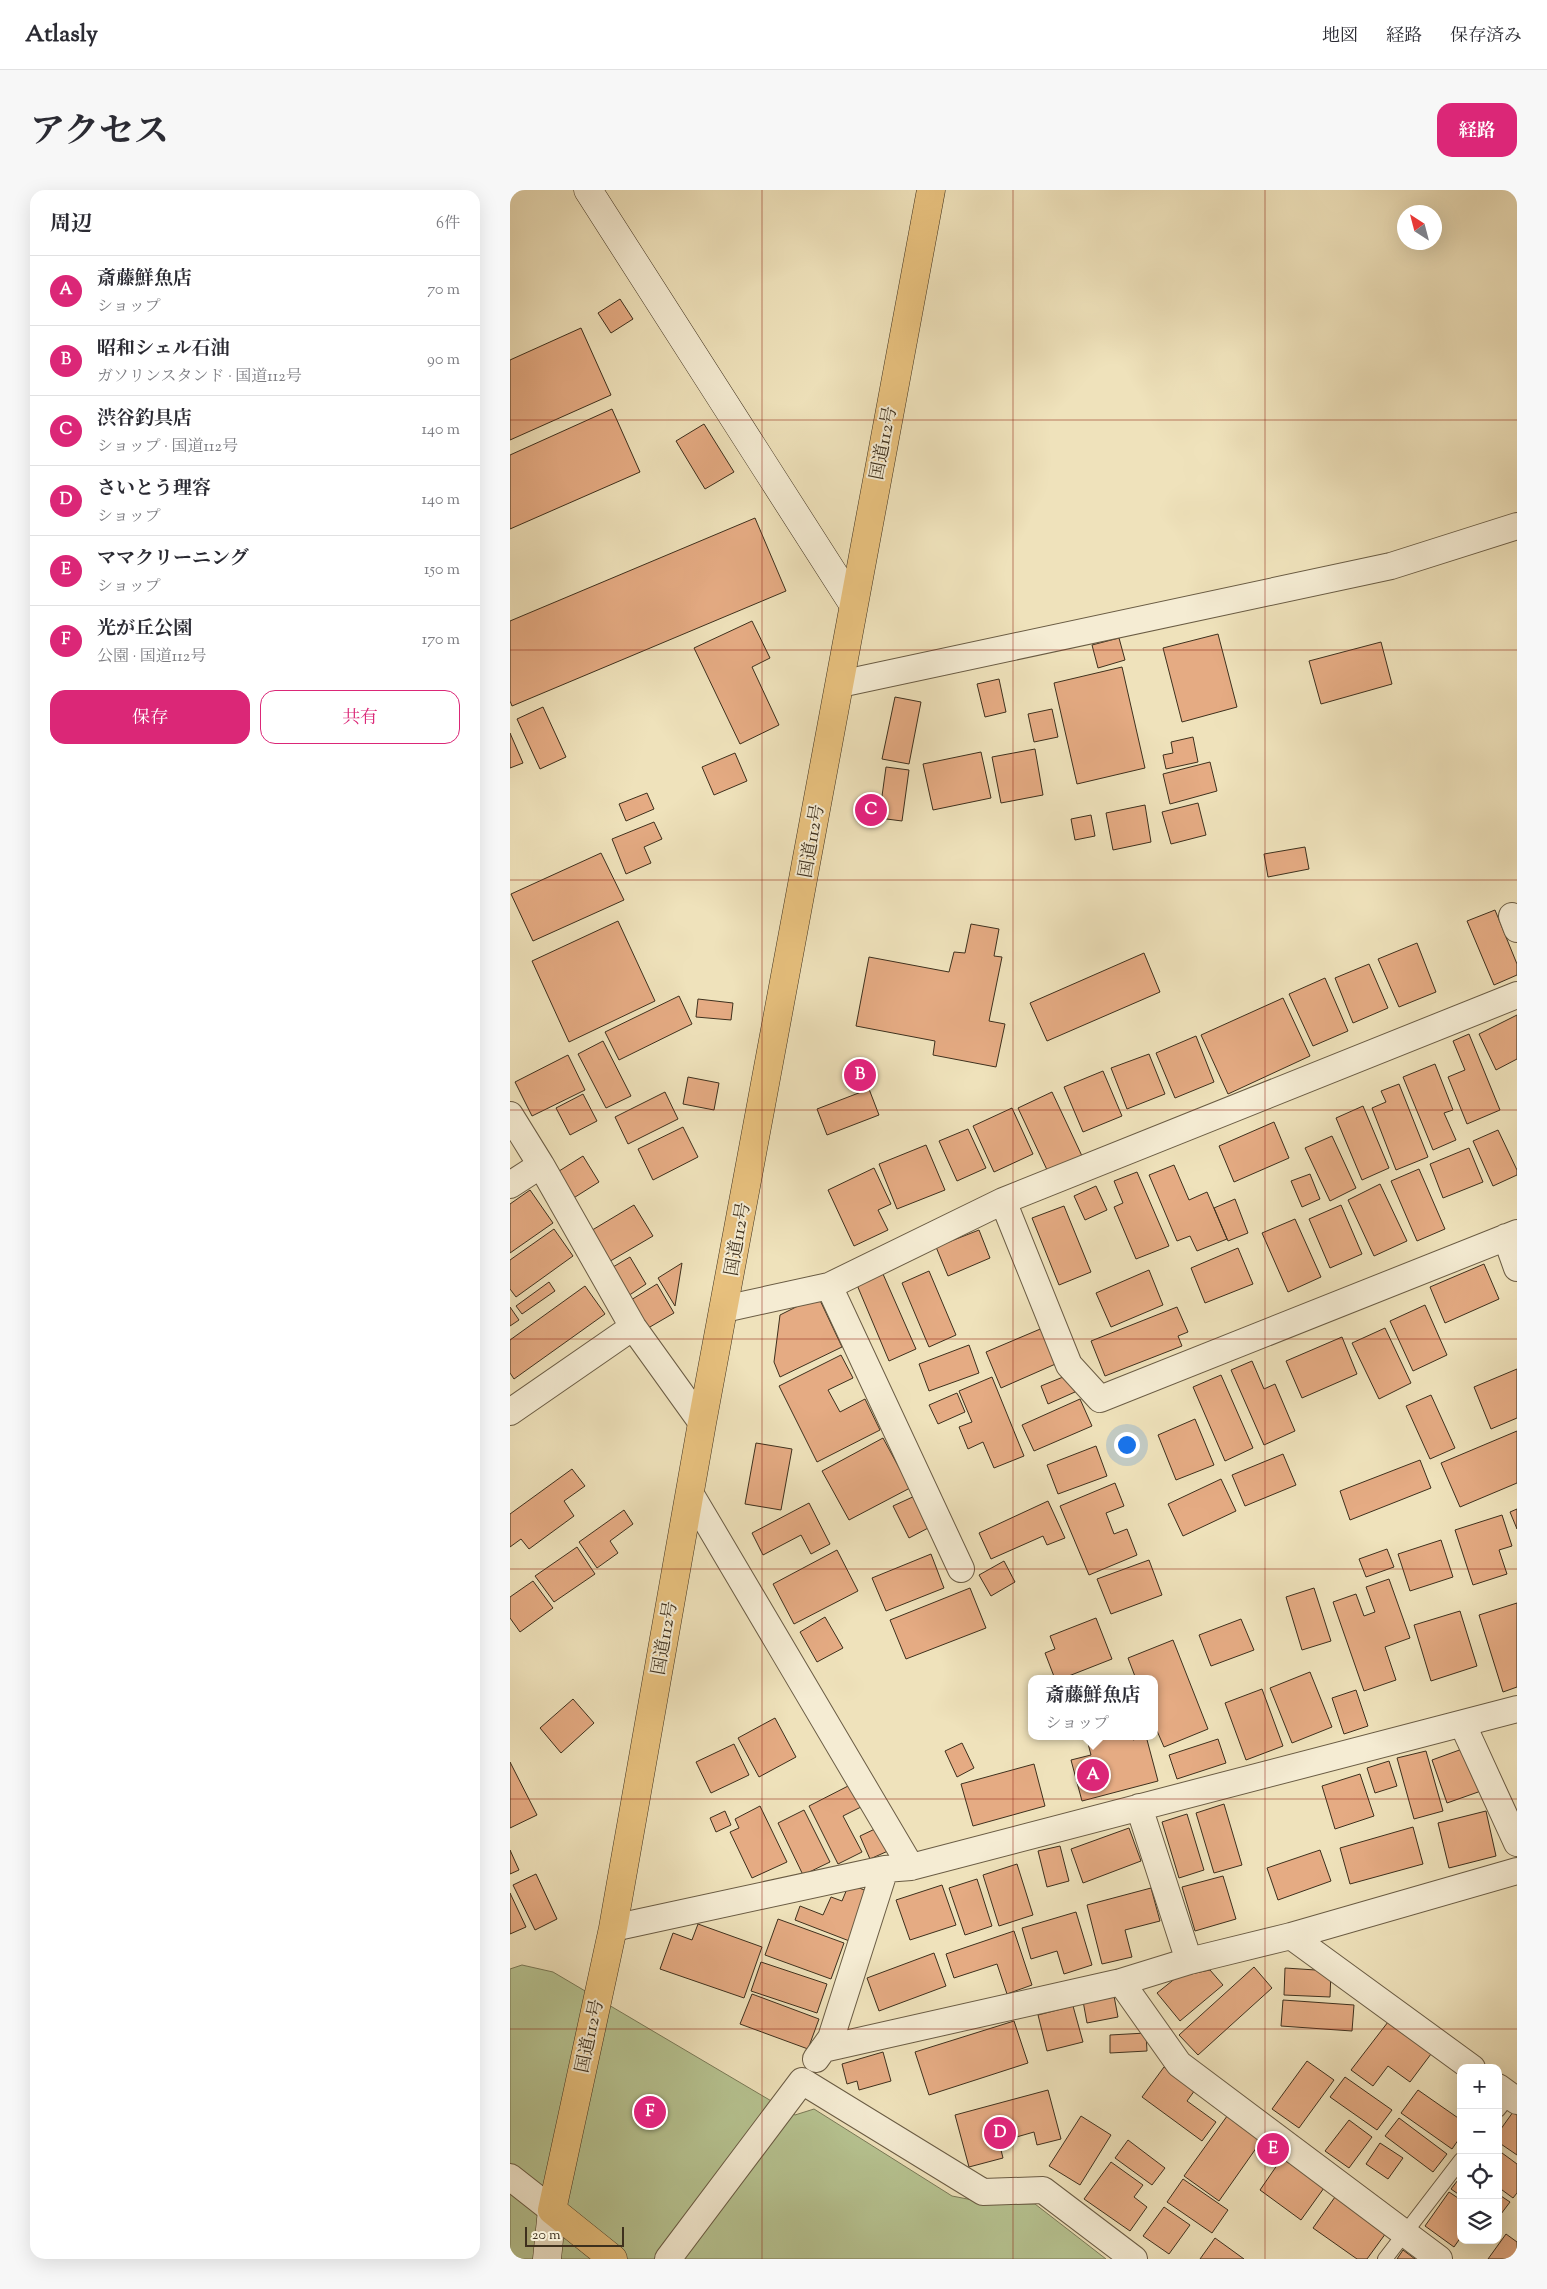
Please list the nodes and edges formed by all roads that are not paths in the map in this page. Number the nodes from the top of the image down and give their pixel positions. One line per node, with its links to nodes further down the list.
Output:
1 (588, 190): 4 (street)
2 (931, 190): 4 (highway, 国道112号)
3 (1517, 526): 5 (street)
4 (853, 604): 5 (highway, 国道112号)
5 (840, 684): 14 (highway, 国道112号)
6 (1517, 995): 10 (street)
7 (510, 1115): 8 (street)
8 (541, 1165): 9 (street); 15 (street)
9 (510, 1185)
10 (1002, 1201): 11 (street); 13 (street)
11 (1512, 1235): 12 (street)
12 (1517, 1268)
13 (829, 1286): 14 (street); 19 (street)
14 (724, 1309): 17 (highway, 国道112号)
15 (633, 1327): 16 (street); 17 (street)
16 (510, 1412)
17 (702, 1423): 18 (highway, 国道112号)
18 (690, 1493): 24 (street); 27 (highway, 国道112号)
19 (961, 1570)
20 (1517, 1710): 21 (street)
21 (1462, 1725): 22 (street); 23 (street)
22 (1139, 1807): 24 (street); 29 (street)
23 (1517, 1844)
24 (911, 1867): 25 (street)
25 (885, 1869): 27 (street); 31 (street)
26 (1517, 1871): 28 (street)
27 (613, 1928): 36 (highway, 国道112号)
28 (1291, 1936): 29 (street); 32 (street)
29 (1189, 1961): 30 (street)
30 (1121, 1982): 31 (street); 37 (street)
31 (824, 2049): 33 (street)
32 (1467, 2064)
33 (802, 2081): 40 (street); 41 (street)
34 (1457, 2165): 37 (lane)
35 (510, 2177): 36 (street)
36 (552, 2210): 38 (street); 39 (highway)
37 (1405, 2234): 42 (lane); 43 (street)
38 (547, 2259)
39 (613, 2259)
40 (668, 2259)
41 (1134, 2259)
42 (1385, 2259)
43 (1439, 2259)

